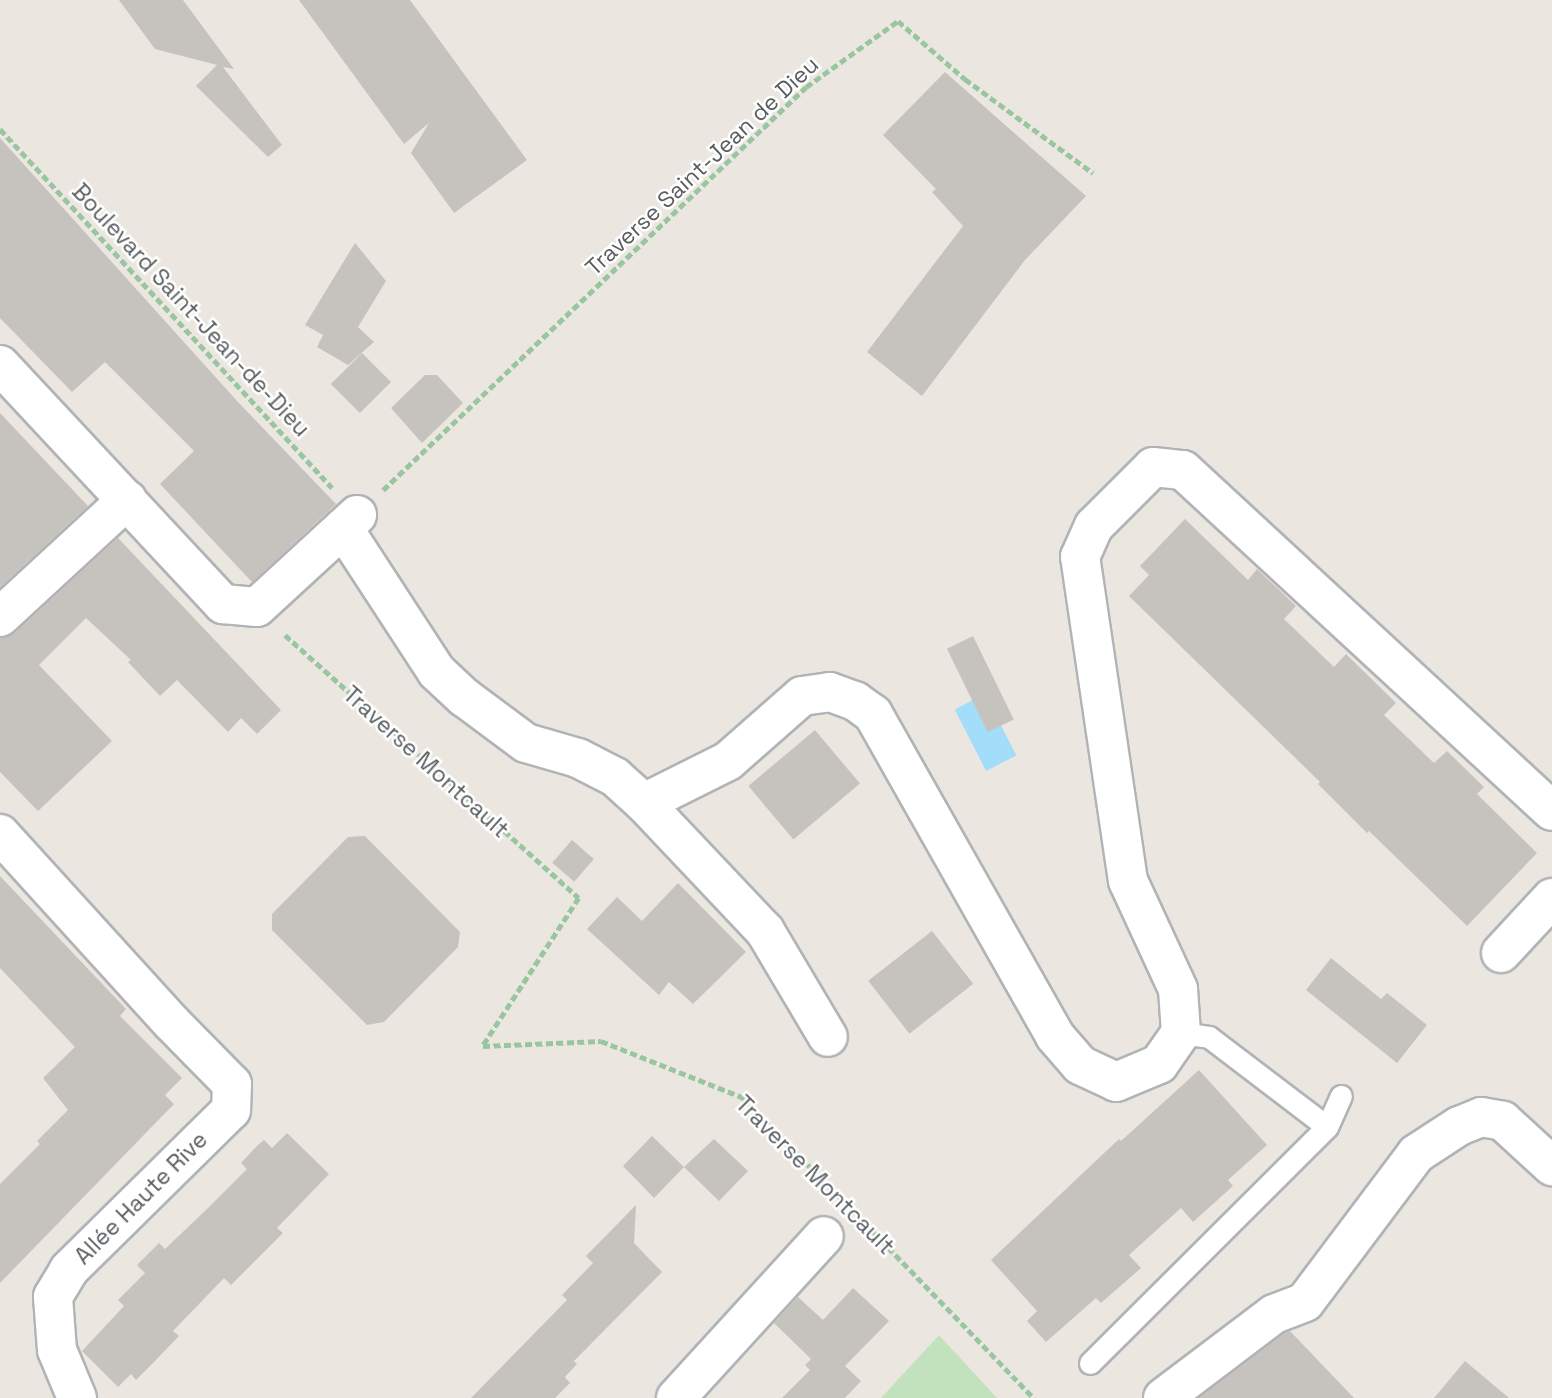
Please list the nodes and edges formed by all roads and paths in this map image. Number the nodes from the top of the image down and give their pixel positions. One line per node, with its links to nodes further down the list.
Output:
1 (0, 130): 5 (path, Boulevard Saint-Jean-de-Dieu)
2 (1093, 173): 5 (path, Traverse Saint-Jean de Dieu)
3 (0, 365): 4 (street)
4 (127, 500): 6 (street); 7 (street)
5 (350, 521): 6 (street); 8 (street)
6 (257, 607): 18 (path, Traverse Montcault)
7 (0, 617)
8 (644, 803): 13 (street); 14 (street)
9 (1552, 811): 13 (street)
10 (0, 834): 22 (street, Allée Haute Rive)
11 (1552, 898): 12 (street)
12 (1501, 953)
13 (1181, 1033): 16 (lane)
14 (828, 1037)
15 (1341, 1096): 16 (lane)
16 (1327, 1127): 21 (lane)
17 (1552, 1166): 25 (street)
18 (846, 1204)
19 (856, 1214): 24 (path, Traverse Montcault)
20 (824, 1236): 23 (street)
21 (1090, 1363)
22 (77, 1398)
23 (676, 1398)
24 (1034, 1398)
25 (1163, 1398)

